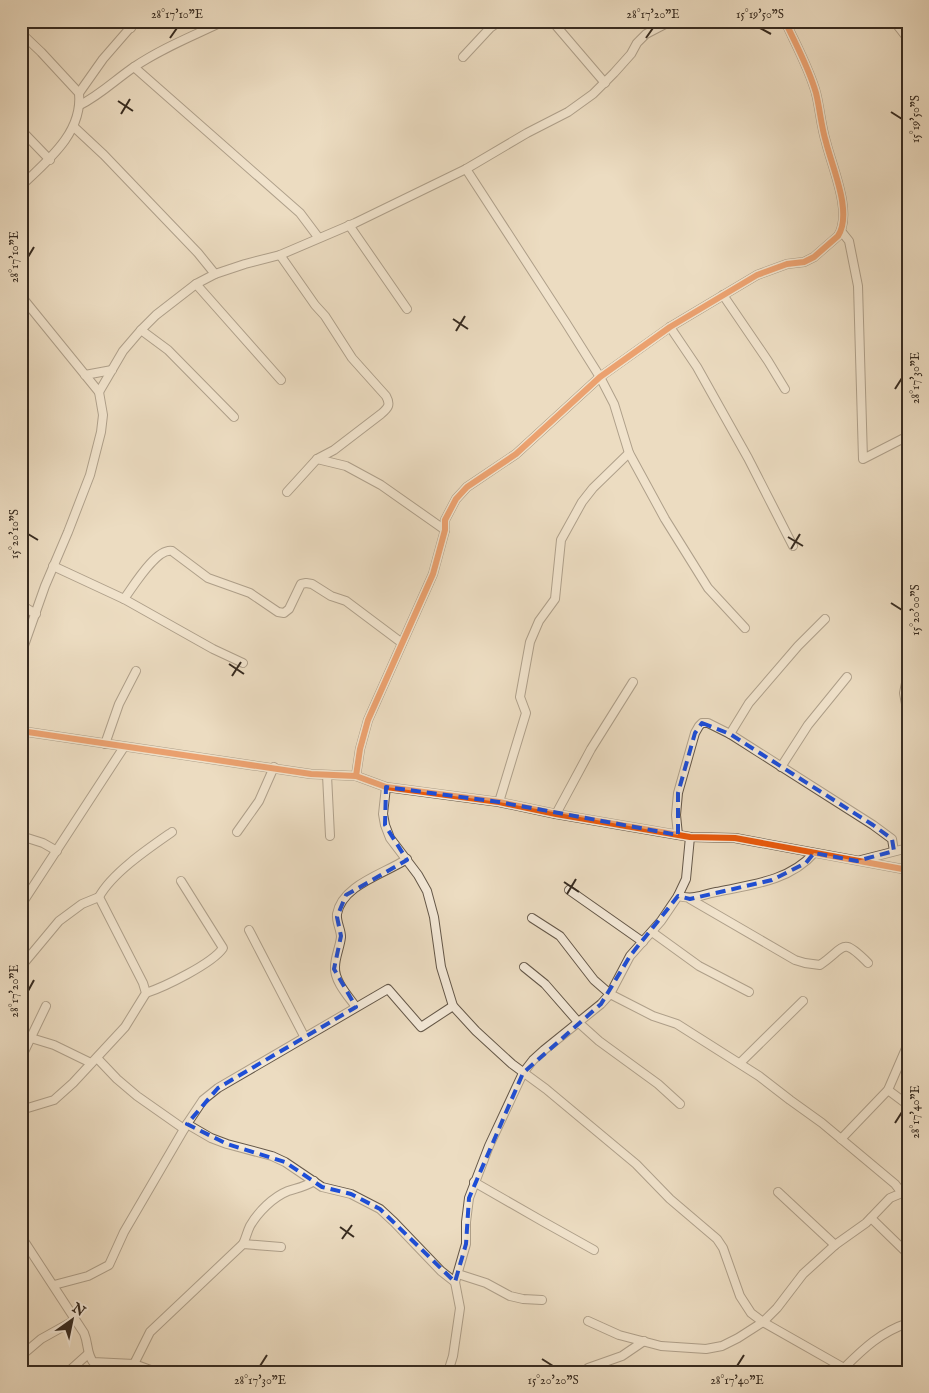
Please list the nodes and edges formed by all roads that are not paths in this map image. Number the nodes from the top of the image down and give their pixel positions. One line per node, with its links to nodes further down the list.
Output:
1 (123, 21): 8 (street)
2 (224, 21): 12 (street)
3 (500, 21): 11 (street)
4 (552, 21): 13 (street)
5 (672, 21): 13 (street)
6 (786, 21): 22 (street)
7 (894, 21): 10 (street)
8 (134, 25): 14 (street)
9 (21, 34): 14 (street)
10 (908, 39)
11 (464, 57)
12 (134, 67): 15 (street); 23 (street)
13 (605, 83): 19 (street)
14 (79, 93): 15 (street)
15 (80, 105): 16 (street)
16 (74, 127): 18 (street); 25 (street)
17 (21, 130): 18 (street)
18 (50, 160): 20 (street)
19 (466, 169): 21 (street); 34 (street)
20 (21, 186)
21 (349, 225): 23 (street); 29 (street)
22 (841, 231): 27 (street); 39 (street)
23 (318, 237): 24 (street)
24 (280, 255): 25 (street); 41 (street)
25 (216, 274): 26 (street)
26 (196, 284): 31 (street); 35 (street)
27 (723, 295): 30 (street); 36 (street)
28 (21, 296): 33 (street)
29 (407, 309)
30 (670, 326): 34 (street); 44 (street)
31 (141, 330): 32 (street); 38 (street)
32 (112, 370): 33 (street); 37 (street)
33 (85, 375): 37 (street)
34 (600, 378): 40 (street); 43 (street)
35 (281, 380)
36 (785, 389)
37 (99, 392): 45 (street)
38 (234, 417)
39 (908, 436)
40 (629, 453): 50 (street); 68 (street)
41 (317, 459): 42 (street); 43 (street)
42 (287, 492)
43 (444, 530): 51 (street)
44 (793, 546)
45 (53, 566): 46 (street); 48 (street)
46 (124, 599): 51 (street); 53 (street)
47 (21, 605): 48 (street)
48 (36, 614): 52 (street)
49 (825, 619): 60 (street)
50 (745, 628)
51 (402, 643): 66 (street)
52 (21, 654)
53 (243, 663)
54 (136, 670): 61 (street)
55 (908, 673): 58 (street)
56 (848, 677): 63 (street)
57 (633, 682): 69 (street)
58 (908, 715)
59 (21, 731): 61 (street)
60 (730, 734): 63 (street); 72 (street)
61 (105, 744): 62 (street)
62 (124, 747): 64 (street); 77 (street)
63 (780, 767): 78 (street)
64 (274, 768): 65 (street); 71 (street)
65 (327, 775): 66 (street); 74 (street)
66 (356, 776): 67 (street)
67 (386, 787): 68 (street); 80 (street)
68 (499, 802): 69 (street)
69 (556, 814): 72 (street)
70 (172, 832): 87 (street)
71 (237, 832)
72 (678, 835): 75 (street)
73 (21, 836): 77 (street)
74 (330, 836)
75 (690, 837): 79 (street); 86 (street)
76 (908, 848): 78 (street)
77 (57, 851): 89 (street)
78 (894, 851): 81 (street)
79 (814, 854): 81 (street); 88 (street)
80 (407, 859): 102 (street); 103 (street)
81 (857, 861): 82 (street)
82 (907, 870): 84 (street)
83 (181, 881): 98 (street)
84 (908, 889)
85 (569, 890): 93 (street)
86 (678, 896): 88 (street); 92 (street)
87 (99, 897): 95 (street); 98 (street)
88 (690, 899): 94 (street)
89 (21, 905)
90 (532, 918): 99 (street)
91 (249, 930): 106 (street)
92 (652, 932): 93 (street); 97 (street)
93 (643, 942): 99 (street)
94 (868, 963)
95 (21, 964)
96 (524, 967): 104 (street)
97 (749, 992)
98 (146, 993): 111 (street)
99 (610, 994): 104 (street); 112 (street)
100 (803, 1001): 112 (street)
101 (46, 1006): 107 (street)
102 (453, 1006): 103 (street); 113 (street)
103 (356, 1008): 106 (street)
104 (579, 1023): 113 (street); 115 (street)
105 (21, 1031): 107 (street)
106 (304, 1036): 118 (street)
107 (31, 1038): 110 (street); 111 (street)
108 (908, 1039): 109 (street)
109 (906, 1055): 114 (street)
110 (21, 1058)
111 (94, 1061): 117 (street); 118 (street)
112 (740, 1063): 119 (street)
113 (523, 1073): 121 (street); 137 (street)
114 (888, 1090): 116 (street); 119 (street)
115 (680, 1104)
116 (908, 1105)
117 (21, 1110)
118 (186, 1126): 120 (street); 133 (street)
119 (842, 1139): 122 (street)
120 (314, 1181): 127 (street); 132 (street)
121 (474, 1182): 130 (street); 132 (street)
122 (905, 1190): 124 (street)
123 (778, 1192): 128 (street)
124 (871, 1218): 128 (street); 131 (street)
125 (21, 1228): 126 (street)
126 (23, 1242): 133 (street)
127 (243, 1244): 129 (street); 143 (street)
128 (835, 1245): 137 (street)
129 (280, 1247)
130 (594, 1250)
131 (908, 1254)
132 (456, 1278): 134 (street); 148 (street)
133 (54, 1285): 135 (street)
134 (542, 1300)
135 (75, 1320): 140 (street); 141 (street)
136 (588, 1321): 139 (street)
137 (763, 1322): 139 (street); 144 (street)
138 (908, 1323): 144 (street)
139 (644, 1342): 149 (street)
140 (88, 1354): 142 (street); 146 (street)
141 (21, 1356)
142 (93, 1362): 143 (street); 145 (street)
143 (134, 1364): 147 (street)
144 (846, 1370)
145 (94, 1371)
146 (68, 1372)
147 (156, 1372)
148 (448, 1372)
149 (584, 1372)

